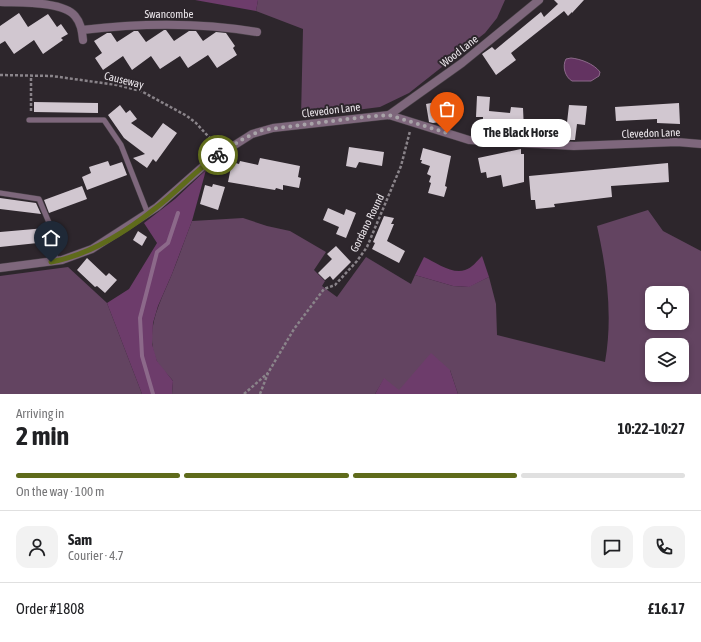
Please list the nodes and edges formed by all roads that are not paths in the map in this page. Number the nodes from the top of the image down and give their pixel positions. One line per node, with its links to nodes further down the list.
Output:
1 (539, 0): 6 (street, Wood Lane)
2 (0, 2): 3 (street)
3 (82, 30): 4 (street, Swancombe); 5 (street)
4 (257, 32)
5 (83, 40)
6 (389, 115): 8 (street, Clevedon Lane); 10 (street, Clevedon Lane)
7 (30, 120): 10 (lane)
8 (701, 144)
9 (0, 192): 11 (lane)
10 (148, 214): 11 (street, Clevedon Lane)
11 (56, 261): 12 (street, Clevedon Lane)
12 (0, 268)

